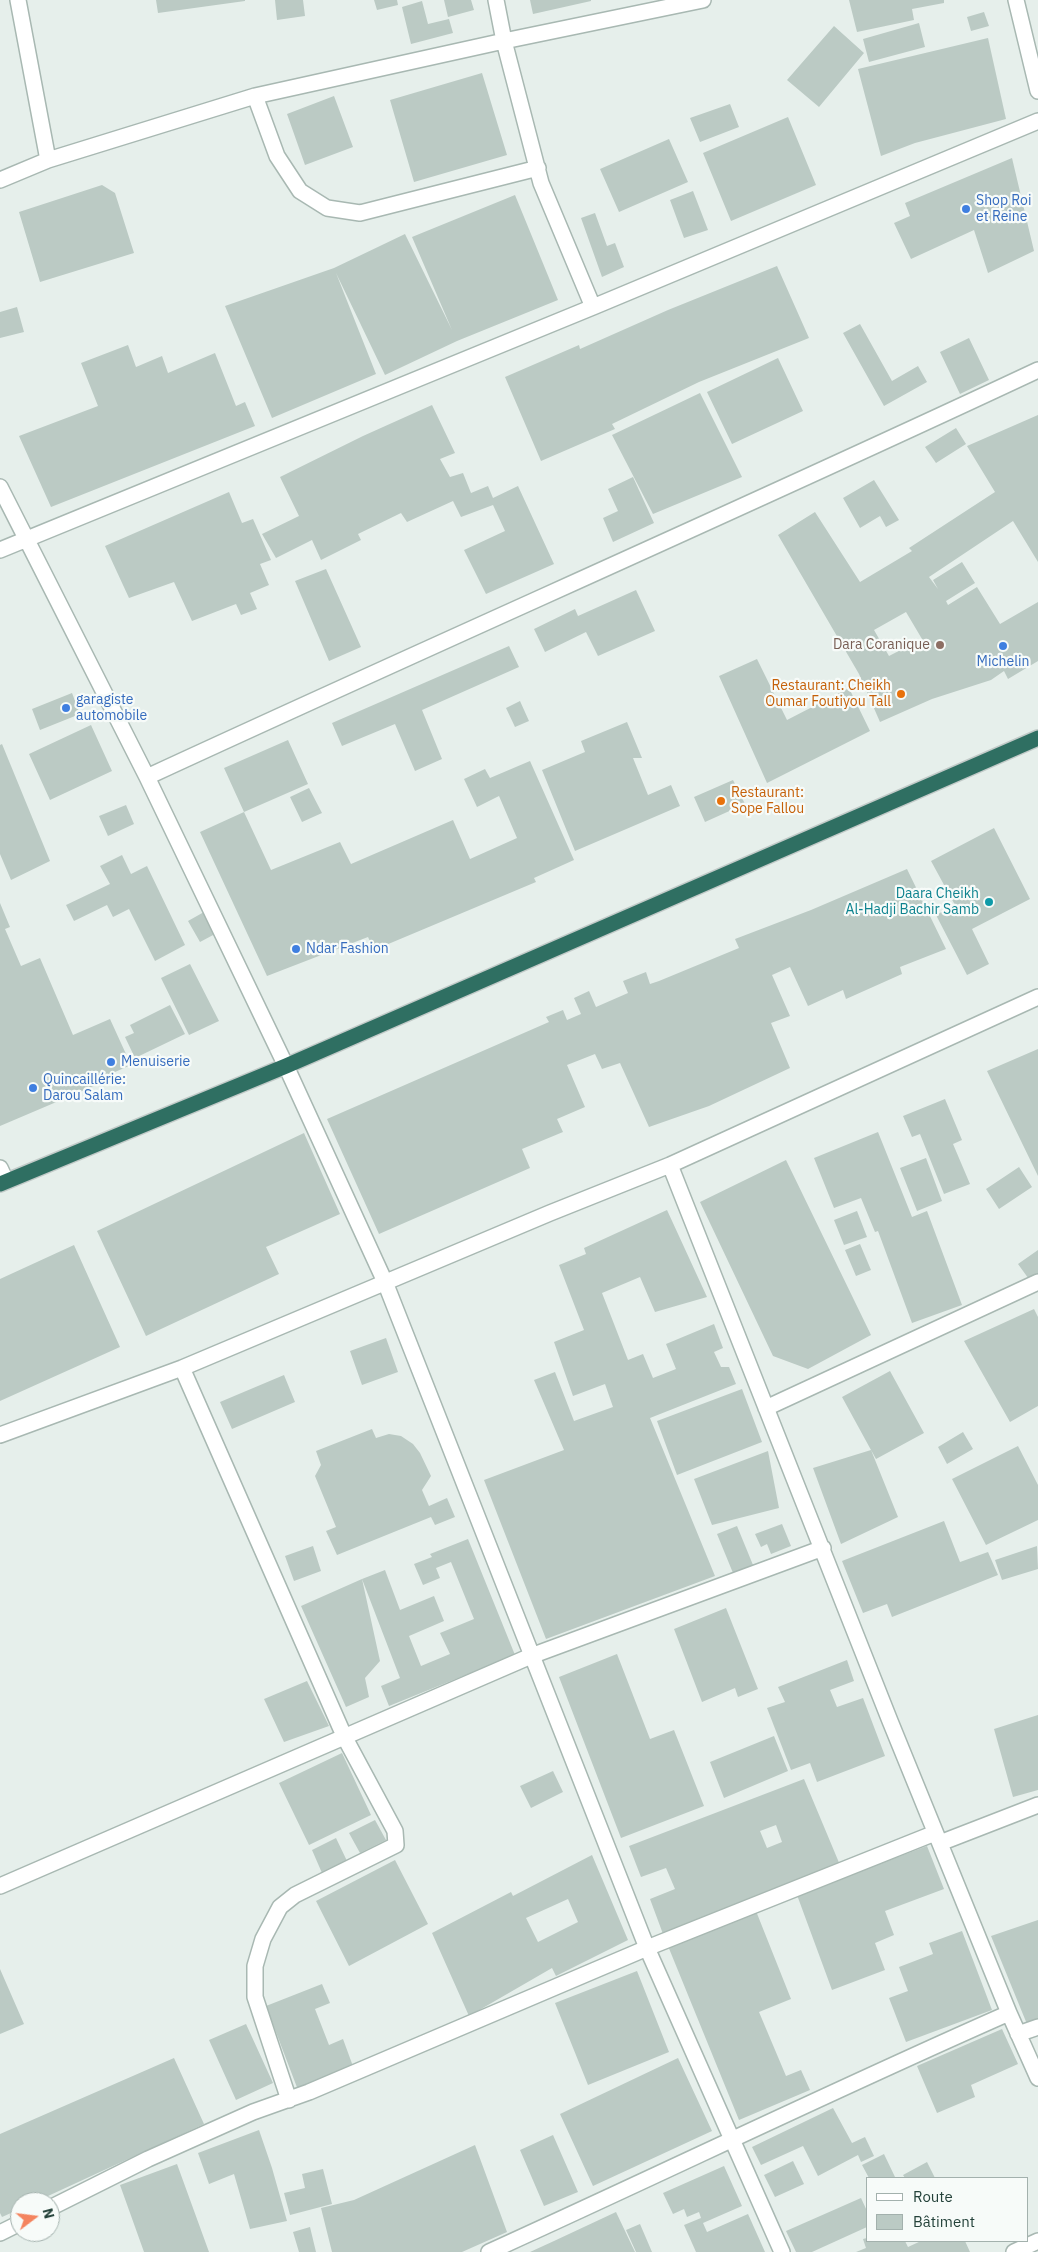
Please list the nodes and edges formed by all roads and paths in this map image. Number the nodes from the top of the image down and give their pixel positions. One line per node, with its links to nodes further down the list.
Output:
1 (18, 0): 9 (street)
2 (496, 0): 5 (street)
3 (703, 0): 5 (street)
4 (1016, 0): 6 (street)
5 (504, 41): 7 (street); 10 (street)
6 (1038, 91)
7 (255, 96): 9 (street); 10 (street)
8 (1038, 121): 12 (street)
9 (48, 160): 11 (street)
10 (538, 168): 12 (street)
11 (0, 180)
12 (592, 307): 15 (street)
13 (1038, 370): 18 (street)
14 (0, 487): 15 (street)
15 (25, 539): 16 (street); 18 (street)
16 (0, 550)
17 (1038, 738): 20 (highway)
18 (147, 777): 20 (street)
19 (1038, 997): 21 (street)
20 (286, 1066): 22 (highway); 23 (street)
21 (670, 1165): 23 (street); 26 (street)
22 (2, 1178)
23 (386, 1282): 25 (street); 29 (street)
24 (1038, 1282): 26 (street)
25 (182, 1368): 27 (street); 30 (street)
26 (766, 1408): 28 (street)
27 (0, 1435)
28 (823, 1548): 29 (street); 32 (street)
29 (532, 1656): 30 (street); 34 (street)
30 (345, 1738): 33 (street); 39 (street)
31 (1038, 1805): 32 (street)
32 (937, 1838): 34 (street); 35 (street)
33 (0, 1886)
34 (647, 1948): 39 (street); 40 (street)
35 (1008, 2013): 37 (street); 40 (street)
36 (1038, 2027): 37 (street)
37 (1018, 2034): 38 (street)
38 (1038, 2078)
39 (289, 2100): 41 (street)
40 (731, 2141): 43 (street); 44 (street)
41 (60, 2203)
42 (1038, 2241): 45 (street)
43 (490, 2252)
44 (782, 2252)
45 (1014, 2252)

